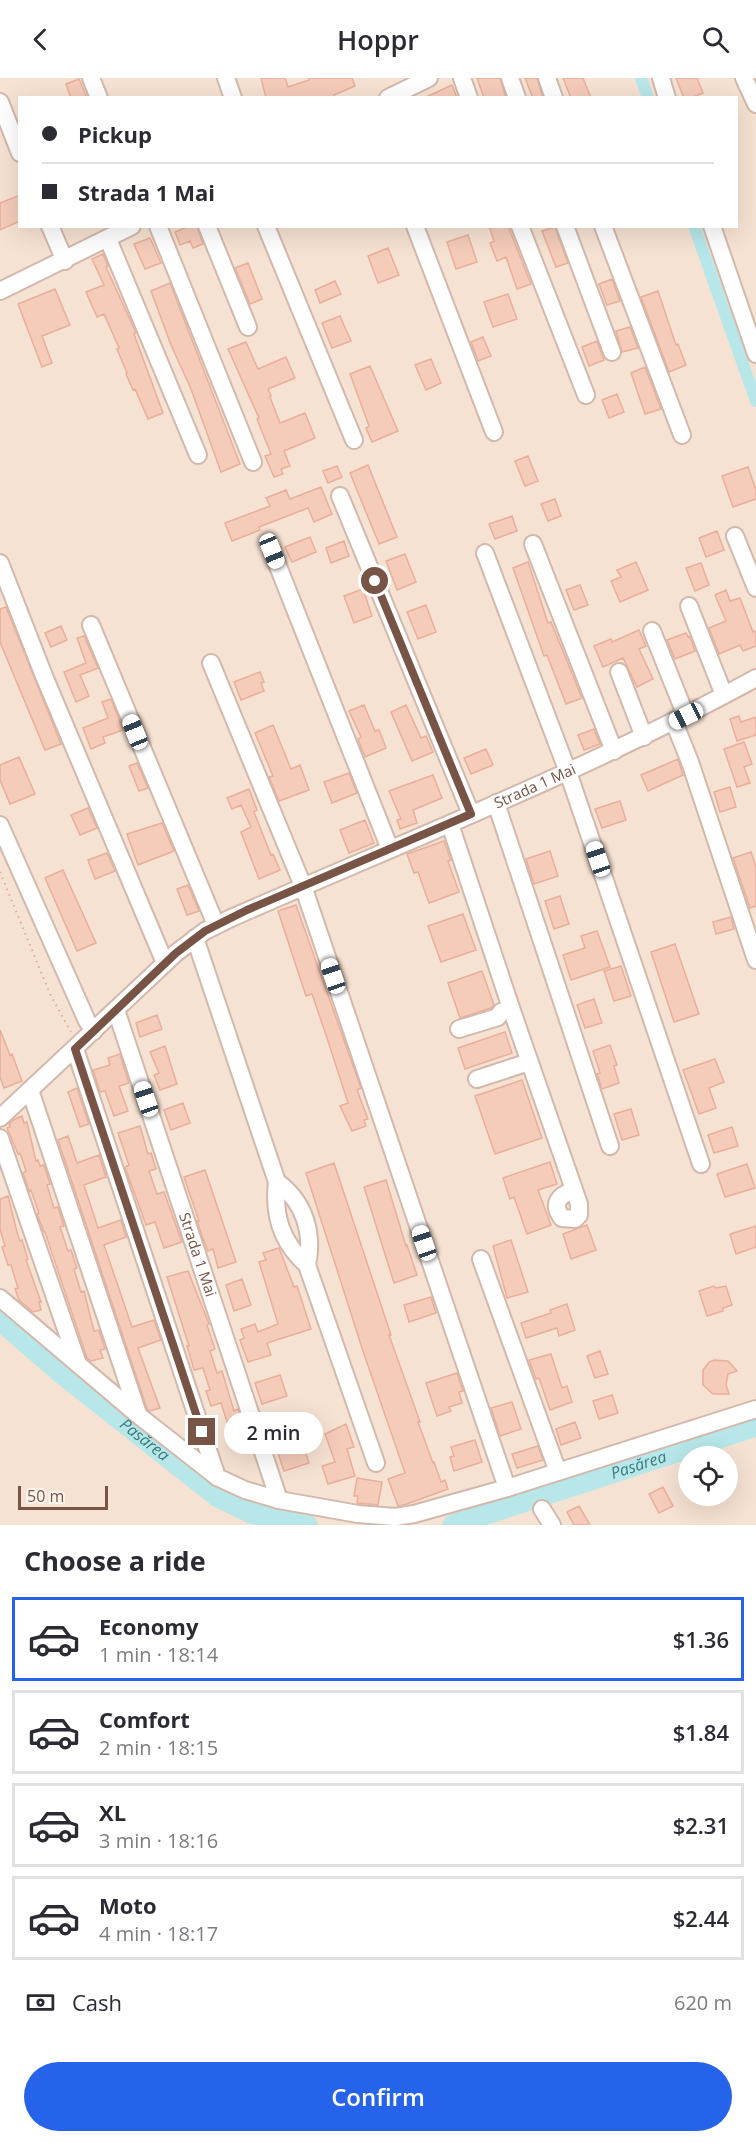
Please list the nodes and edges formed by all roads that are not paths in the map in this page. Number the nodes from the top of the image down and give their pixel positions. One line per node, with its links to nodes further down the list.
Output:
1 (91, 78): 9 (street)
2 (226, 78): 10 (street)
3 (429, 78): 11 (street)
4 (462, 78): 12 (street)
5 (510, 78): 13 (street)
6 (547, 78): 14 (street)
7 (660, 78): 15 (street)
8 (744, 78): 17 (street)
9 (98, 96)
10 (232, 96)
11 (392, 96)
12 (468, 96)
13 (516, 96)
14 (554, 96)
15 (666, 96)
16 (0, 102): 18 (street)
17 (756, 104)
18 (18, 148)
19 (51, 228): 30 (street)
20 (128, 228): 29 (street)
21 (159, 228): 40 (street)
22 (208, 228): 32 (street)
23 (267, 228): 38 (street)
24 (416, 228): 36 (street)
25 (521, 228): 35 (street)
26 (567, 228): 33 (street)
27 (604, 228): 37 (street)
28 (713, 228): 34 (street)
29 (108, 239): 30 (street); 39 (street)
30 (65, 261): 31 (street)
31 (0, 291)
32 (248, 327)
33 (612, 352)
34 (756, 354)
35 (586, 395)
36 (494, 432)
37 (682, 435)
38 (354, 440)
39 (198, 455)
40 (253, 462)
41 (340, 496): 60 (street)
42 (735, 536): 47 (street)
43 (533, 544): 57 (street)
44 (272, 551): 63 (street)
45 (485, 553): 58 (street)
46 (0, 563): 68 (street)
47 (756, 588)
48 (688, 606): 54 (street)
49 (91, 625): 65 (street)
50 (652, 631): 55 (street)
51 (211, 663): 64 (street)
52 (619, 672): 56 (street)
53 (756, 678): 54 (street, Strada 1 Mai)
54 (724, 696): 55 (street, Strada 1 Mai)
55 (680, 719): 56 (street, Strada 1 Mai); 67 (street)
56 (644, 737): 57 (street, Strada 1 Mai)
57 (614, 751): 58 (street, Strada 1 Mai)
58 (568, 772): 59 (street, Strada 1 Mai); 79 (street)
59 (496, 803): 60 (street, Strada 1 Mai); 78 (street)
60 (471, 814): 61 (street, Strada 1 Mai)
61 (450, 824): 63 (street, Strada 1 Mai); 69 (street)
62 (0, 825): 72 (street)
63 (390, 849): 64 (street, Strada 1 Mai)
64 (303, 886): 65 (street, Strada 1 Mai); 91 (street)
65 (216, 925): 66 (street, Strada 1 Mai)
66 (195, 938): 68 (street, Strada 1 Mai); 80 (street)
67 (756, 960)
68 (165, 963): 70 (street, Strada 1 Mai)
69 (511, 1008): 71 (street); 73 (street)
70 (116, 1010): 72 (street, Strada 1 Mai); 92 (street, Strada 1 Mai)
71 (459, 1029)
72 (84, 1041): 75 (street, Strada 1 Mai); 90 (street)
73 (529, 1062): 74 (street); 81 (street)
74 (477, 1079)
75 (30, 1090): 76 (street, Strada 1 Mai); 87 (street)
76 (0, 1116)
77 (0, 1138): 85 (street)
78 (610, 1146)
79 (701, 1164)
80 (277, 1182): 83 (street); 83 (street)
81 (574, 1190)
82 (481, 1259): 89 (street)
83 (307, 1265): 88 (street)
84 (0, 1298): 85 (street)
85 (78, 1365): 87 (street)
86 (756, 1409): 89 (street)
87 (138, 1415): 90 (street)
88 (376, 1463)
89 (558, 1472): 91 (street)
90 (217, 1477): 92 (street)
91 (507, 1488): 92 (street)
92 (279, 1500)
93 (542, 1509): 94 (street)
94 (552, 1525)

